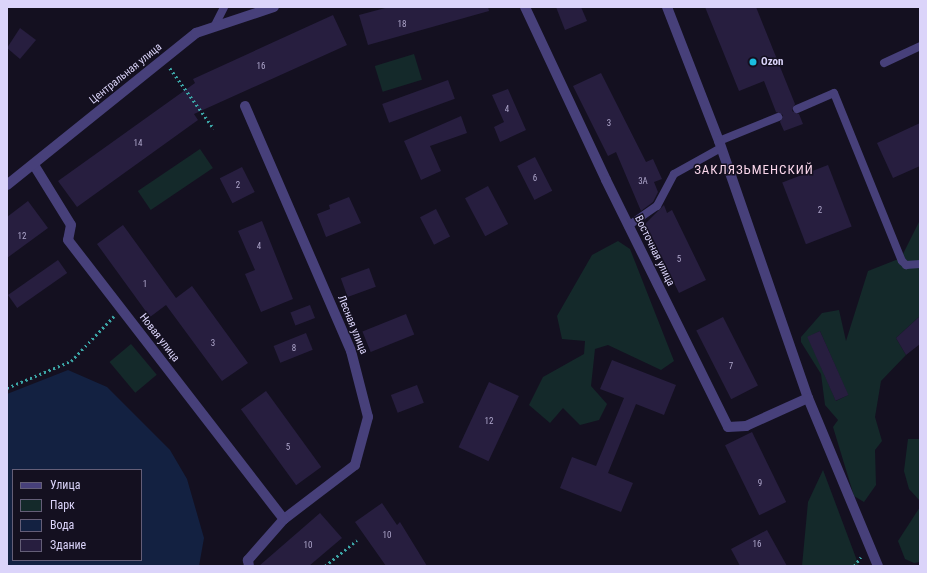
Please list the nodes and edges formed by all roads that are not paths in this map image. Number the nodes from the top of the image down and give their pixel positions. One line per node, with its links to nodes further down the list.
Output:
1 (224, 7): 5 (lane)
2 (274, 7): 5 (street, Центральная улица)
3 (525, 7): 14 (street, Восточная улица)
4 (667, 7): 11 (street)
5 (214, 27): 12 (street, Центральная улица)
6 (920, 46): 7 (lane)
7 (884, 63)
8 (245, 106): 17 (street, Лесная улица)
9 (797, 109): 15 (lane)
10 (778, 117): 11 (lane)
11 (720, 144): 14 (lane); 16 (street)
12 (34, 165): 13 (street, Центральная улица); 17 (street, Новая улица)
13 (7, 185)
14 (628, 226): 16 (street, Восточная улица)
15 (920, 264)
16 (808, 398): 19 (street)
17 (284, 519): 18 (street, Лесная улица)
18 (249, 566)
19 (878, 566)

